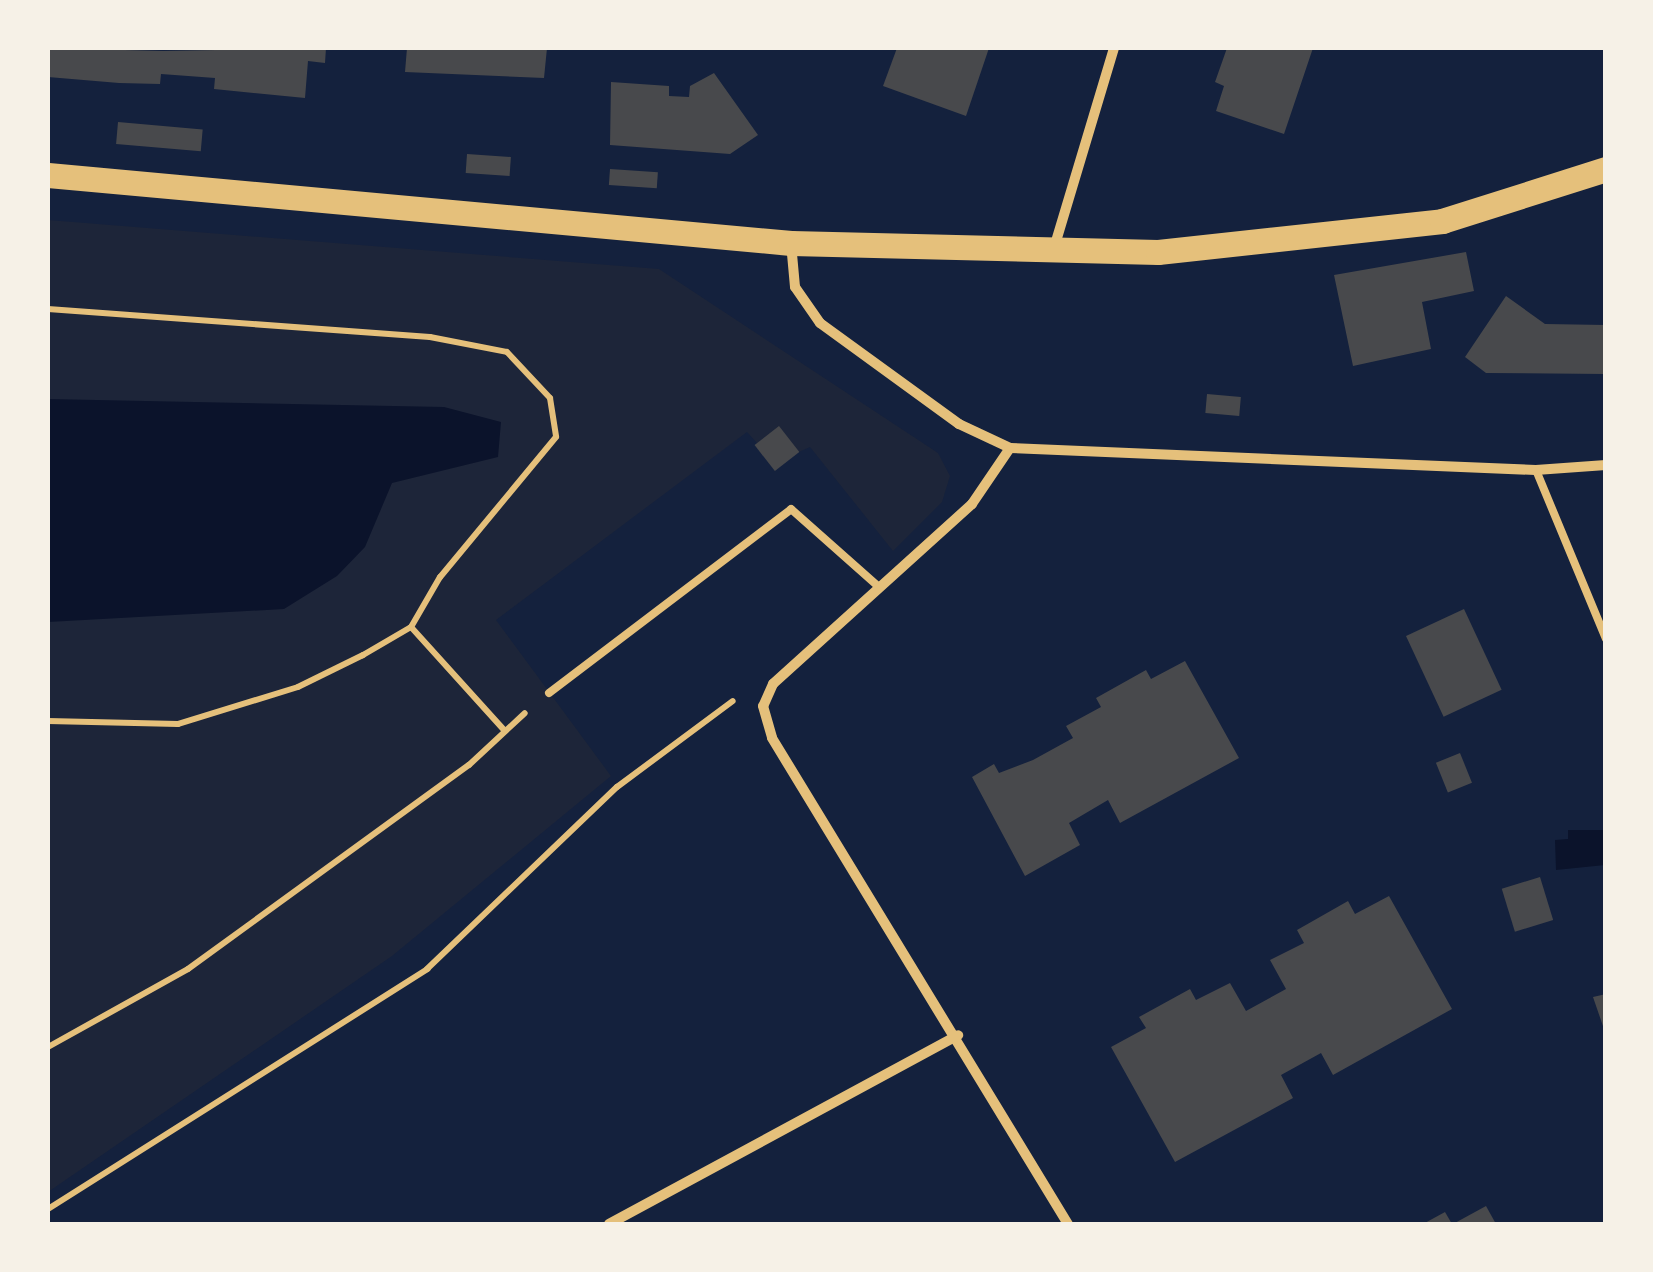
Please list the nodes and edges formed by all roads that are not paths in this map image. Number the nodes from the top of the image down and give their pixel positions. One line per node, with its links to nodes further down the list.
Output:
1 (1114, 48): 5 (street)
2 (1606, 169): 5 (main road)
3 (48, 176): 4 (main road)
4 (791, 243): 5 (main road); 6 (street)
5 (1054, 250)
6 (1010, 448): 8 (street); 9 (street)
7 (1606, 465): 8 (street)
8 (1536, 470): 10 (lane)
9 (879, 587): 11 (lane); 12 (street)
10 (1606, 639)
11 (550, 693)
12 (958, 1035): 13 (street); 14 (street)
13 (609, 1224)
14 (1068, 1224)

